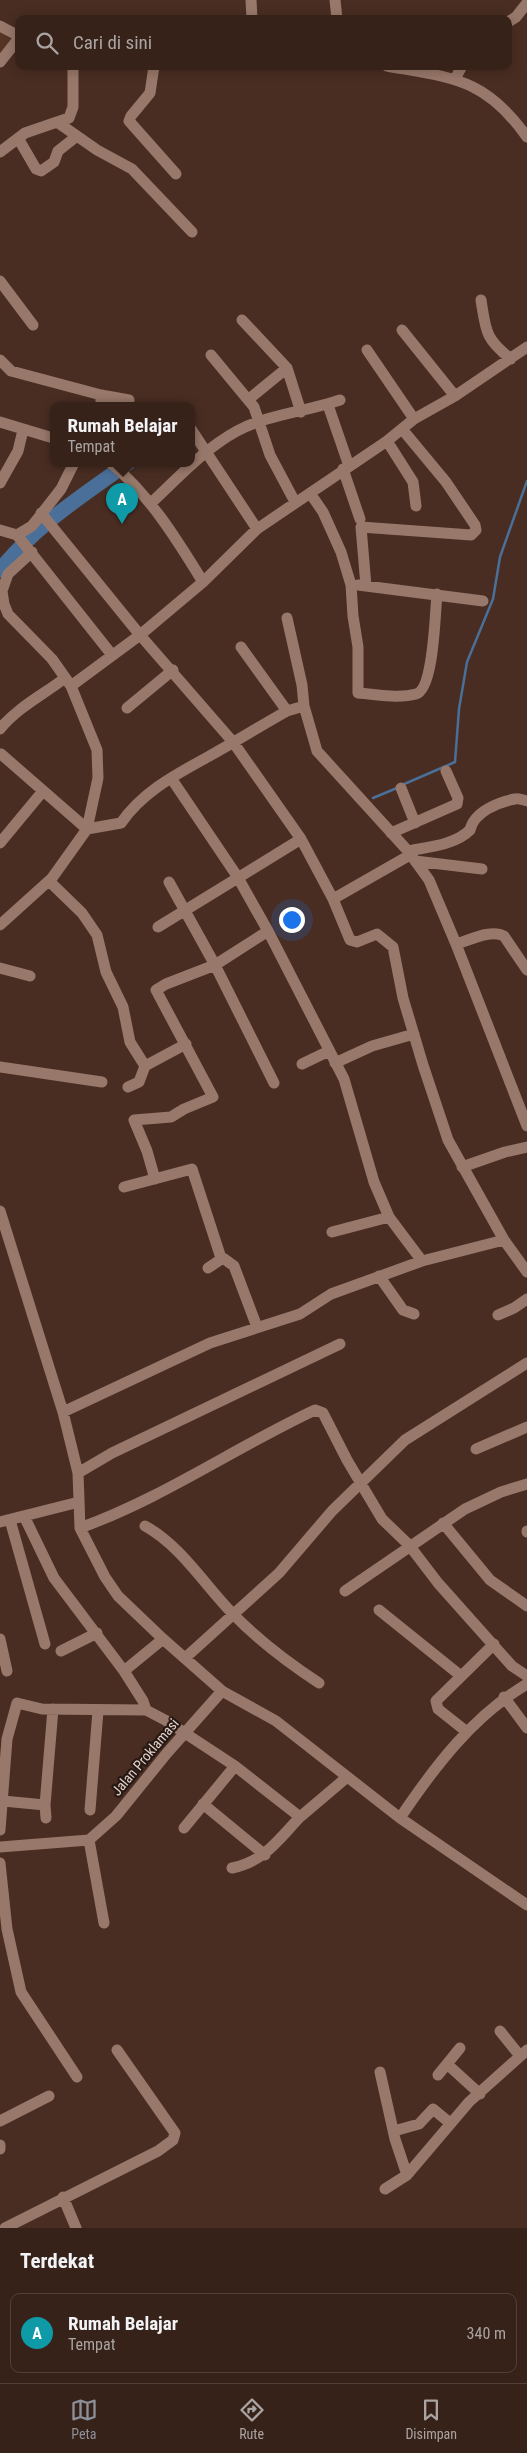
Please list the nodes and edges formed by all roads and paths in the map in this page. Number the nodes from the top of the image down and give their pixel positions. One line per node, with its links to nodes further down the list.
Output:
1 (251, 0): 4 (street)
2 (335, 0): 5 (street)
3 (527, 2): 6 (street)
4 (252, 15)
5 (337, 15)
6 (512, 19)
7 (0, 26): 8 (street)
8 (15, 35)
9 (15, 42): 10 (street)
10 (0, 62)
11 (73, 70): 16 (street)
12 (154, 70): 21 (street)
13 (410, 70): 15 (street)
14 (460, 70): 15 (street)
15 (455, 78): 18 (street)
16 (57, 122): 17 (street); 19 (street)
17 (77, 136): 19 (street); 22 (street)
18 (527, 137)
19 (18, 138): 20 (street)
20 (0, 152)
21 (176, 174)
22 (192, 232)
23 (2, 288): 26 (street)
24 (481, 300): 31 (street)
25 (242, 320): 33 (street)
26 (33, 325)
27 (402, 330): 34 (street)
28 (527, 347): 31 (street)
29 (367, 350): 41 (street)
30 (211, 355): 35 (street)
31 (511, 359): 34 (street)
32 (0, 360): 36 (street)
33 (287, 368): 35 (street); 40 (street)
34 (455, 396): 41 (street)
35 (249, 399): 43 (street)
36 (101, 400): 37 (street)
37 (129, 400)
38 (340, 400): 39 (street)
39 (328, 404): 40 (street); 54 (street)
40 (301, 412): 43 (street)
41 (414, 419): 45 (street)
42 (0, 422): 44 (street)
43 (259, 422): 49 (street); 57 (street)
44 (23, 430): 47 (street); 55 (street)
45 (402, 430): 48 (street); 68 (street)
46 (195, 435): 49 (street)
47 (50, 437)
48 (387, 441): 54 (street); 59 (street)
49 (206, 453): 50 (street); 62 (street)
50 (195, 463)
51 (72, 467): 60 (street)
52 (117, 467): 58 (street)
53 (191, 467): 58 (street)
54 (346, 468): 56 (street); 61 (street)
55 (0, 483)
56 (310, 494): 57 (street); 67 (street)
57 (295, 502): 62 (street)
58 (151, 503): 66 (street)
59 (416, 506)
60 (41, 514): 64 (street); 72 (street)
61 (360, 519)
62 (258, 529): 66 (street)
63 (0, 530): 64 (street)
64 (18, 536): 65 (street)
65 (31, 551): 74 (street); 76 (street)
66 (203, 582): 72 (street)
67 (351, 585): 68 (street); 69 (street)
68 (366, 586): 69 (street)
69 (437, 594): 70 (street)
70 (483, 601)
71 (287, 618): 77 (street)
72 (140, 635): 74 (street); 75 (street)
73 (241, 647): 79 (street)
74 (112, 655): 76 (street)
75 (173, 670): 78 (street); 81 (street)
76 (68, 682): 80 (street); 89 (street)
77 (304, 706): 79 (street); 90 (street)
78 (127, 708)
79 (287, 711): 81 (street)
80 (0, 729)
81 (234, 742): 84 (street); 91 (street)
82 (0, 755): 86 (street)
83 (446, 771): 88 (street)
84 (171, 778): 89 (street); 95 (street)
85 (401, 788): 88 (street)
86 (43, 791): 89 (street); 92 (street)
87 (527, 801): 93 (street)
88 (415, 823): 90 (street)
89 (88, 829): 96 (street)
90 (391, 833): 93 (street)
91 (301, 839): 95 (street); 98 (street)
92 (0, 843)
93 (411, 856): 94 (street); 98 (street); 103 (street)
94 (482, 869)
95 (237, 876): 99 (street); 102 (street)
96 (49, 881): 100 (street); 113 (street)
97 (170, 882): 99 (street)
98 (333, 899): 108 (street)
99 (187, 911): 101 (street); 104 (street)
100 (0, 926)
101 (158, 928)
102 (268, 931): 104 (street); 110 (street)
103 (456, 944): 106 (street); 118 (street)
104 (215, 965): 109 (street); 116 (street)
105 (0, 968): 107 (street)
106 (527, 970)
107 (30, 976)
108 (414, 1034): 111 (street); 120 (street)
109 (186, 1044): 113 (street); 121 (street)
110 (329, 1051): 111 (street); 112 (street)
111 (335, 1063): 124 (street)
112 (302, 1064)
113 (145, 1066): 117 (street)
114 (0, 1067): 115 (street)
115 (102, 1082)
116 (274, 1083)
117 (128, 1087)
118 (527, 1126)
119 (527, 1148): 120 (street)
120 (462, 1167): 126 (street)
121 (155, 1179): 122 (street); 127 (street)
122 (124, 1187)
123 (0, 1211): 138 (street)
124 (389, 1217): 125 (street); 128 (street)
125 (332, 1232)
126 (504, 1240): 128 (street); 130 (street)
127 (221, 1258): 129 (street); 135 (street)
128 (422, 1261): 131 (street)
129 (208, 1268)
130 (527, 1272)
131 (379, 1276): 133 (street); 135 (street)
132 (527, 1299): 134 (street)
133 (414, 1314)
134 (498, 1315)
135 (257, 1327): 138 (street)
136 (340, 1344): 141 (street)
137 (527, 1363): 142 (street)
138 (63, 1412): 141 (street)
139 (527, 1427): 140 (street)
140 (476, 1449)
141 (78, 1473): 144 (street)
142 (361, 1480): 149 (street); 150 (street); 154 (street)
143 (527, 1484): 147 (street)
144 (79, 1502): 145 (street); 149 (street)
145 (24, 1516): 146 (street); 155 (street)
146 (5, 1521): 158 (street)
147 (443, 1523): 150 (street); 152 (street)
148 (145, 1526): 154 (street)
149 (80, 1528): 157 (street)
150 (409, 1546): 151 (street); 159 (street)
151 (346, 1591)
152 (526, 1604)
153 (379, 1610): 164 (street)
154 (232, 1613): 161 (street); 166 (street)
155 (97, 1633): 160 (street); 163 (street)
156 (0, 1639): 162 (street)
157 (163, 1640): 161 (street); 163 (street)
158 (45, 1644)
159 (494, 1644): 164 (street); 165 (street)
160 (61, 1651)
161 (185, 1658): 168 (street)
162 (7, 1671)
163 (124, 1671): 171 (street)
164 (461, 1676): 174 (street)
165 (527, 1676)
166 (319, 1683)
167 (527, 1684): 169 (street)
168 (222, 1691): 175 (street, Jalan Proklamasi); 177 (street)
169 (504, 1697): 173 (street); 174 (street)
170 (54, 1709): 172 (street); 178 (street); 180 (street)
171 (146, 1710): 172 (street); 175 (street)
172 (98, 1711): 181 (street)
173 (527, 1728)
174 (467, 1732): 184 (street)
175 (185, 1733): 176 (street); 187 (street, Jalan Proklamasi)
176 (235, 1766): 179 (street); 182 (street)
177 (346, 1778): 182 (street); 184 (street)
178 (3, 1801): 180 (street); 186 (street)
179 (203, 1804): 185 (street); 189 (street)
180 (45, 1805): 183 (street)
181 (90, 1810)
182 (300, 1817): 189 (street)
183 (46, 1818)
184 (400, 1818): 192 (street)
185 (184, 1828)
186 (0, 1830)
187 (89, 1840): 188 (street); 193 (street)
188 (0, 1847)
189 (265, 1855): 191 (street)
190 (0, 1863): 201 (street)
191 (232, 1868)
192 (527, 1905)
193 (104, 1923)
194 (500, 2031): 197 (street)
195 (460, 2048): 198 (street)
196 (117, 2050): 209 (street)
197 (524, 2053): 202 (street)
198 (447, 2064): 200 (street); 202 (street)
199 (380, 2072): 206 (street)
200 (438, 2075)
201 (77, 2077)
202 (480, 2094): 205 (street)
203 (49, 2096): 204 (street)
204 (0, 2121)
205 (450, 2123): 206 (street); 207 (street)
206 (394, 2131): 207 (street)
207 (407, 2174): 208 (street)
208 (385, 2189)
209 (63, 2197): 210 (street); 211 (street)
210 (10, 2227)
211 (76, 2228)

